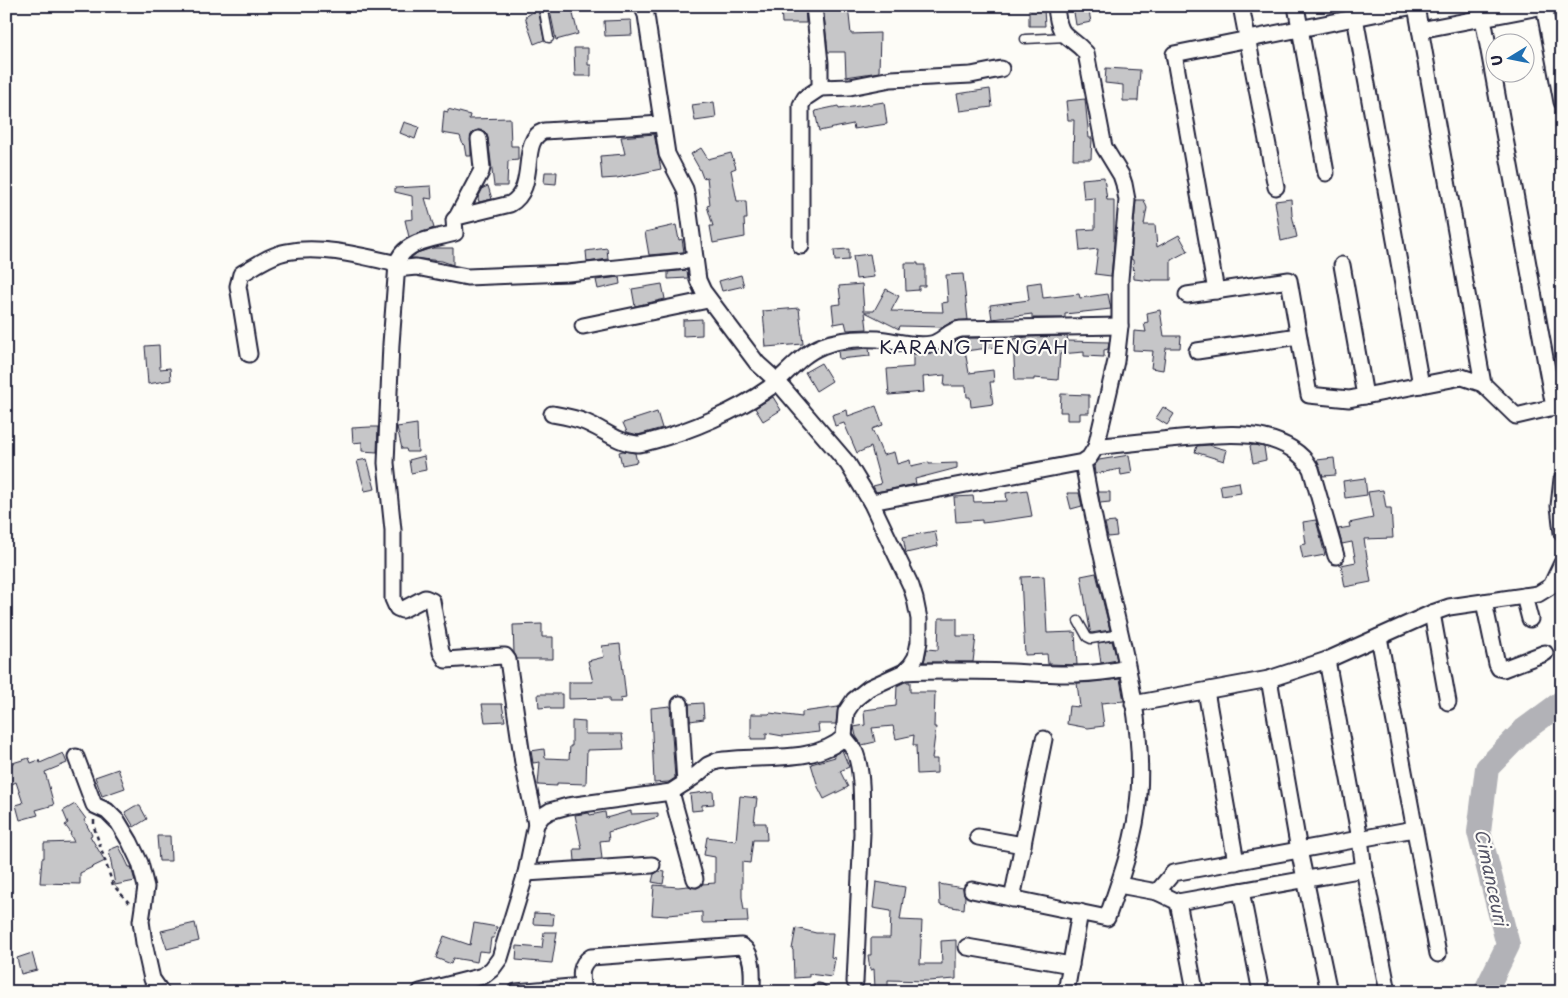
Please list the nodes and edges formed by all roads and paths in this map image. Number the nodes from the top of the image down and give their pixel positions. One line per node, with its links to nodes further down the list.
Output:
1 (543, 6): 14 (lane)
2 (642, 6): 20 (street)
3 (814, 6): 18 (street)
4 (1056, 6): 13 (street)
5 (1241, 6): 16 (street)
6 (1296, 6): 11 (street)
7 (1415, 6): 9 (street); 12 (street)
8 (1544, 6): 10 (street); 19 (street)
9 (1354, 12): 11 (street); 39 (street)
10 (1483, 18): 12 (street); 38 (street)
11 (1300, 29): 16 (street); 22 (street)
12 (1420, 30): 38 (street)
13 (1067, 37): 15 (lane); 33 (street)
14 (549, 38)
15 (1025, 39)
16 (1247, 39): 23 (street); 29 (street)
17 (1001, 69): 18 (street)
18 (820, 88): 25 (street)
19 (1562, 102)
20 (662, 124): 24 (street); 26 (street)
21 (479, 139): 24 (street)
22 (1326, 173)
23 (1276, 186)
24 (457, 217): 28 (street)
25 (802, 246)
26 (695, 260): 28 (street); 31 (street)
27 (1342, 265): 40 (street)
28 (396, 267): 36 (street); 71 (street)
29 (1216, 291): 30 (street); 34 (street)
30 (1187, 295)
31 (708, 300): 32 (street); 37 (street)
32 (583, 326)
33 (1120, 326): 37 (street); 42 (street)
34 (1298, 336): 35 (street); 40 (street)
35 (1197, 351)
36 (249, 354)
37 (777, 381): 41 (street); 45 (street)
38 (1483, 384): 39 (street)
39 (1421, 385): 40 (street)
40 (1365, 396)
41 (552, 414)
42 (1096, 447): 43 (street); 47 (street)
43 (1083, 462): 45 (street); 54 (street)
44 (1562, 478): 46 (street)
45 (871, 502): 59 (street)
46 (1562, 533)
47 (1336, 556)
48 (1562, 563): 49 (street)
49 (1524, 596): 50 (street); 52 (street)
50 (1484, 602): 51 (street); 56 (street)
51 (1432, 613): 55 (street); 62 (street)
52 (1530, 619)
53 (1078, 621): 54 (lane)
54 (1120, 634): 58 (street)
55 (1379, 637): 57 (street); 72 (street)
56 (1545, 654)
57 (1328, 660): 60 (street); 74 (street)
58 (1127, 668): 59 (street); 64 (street)
59 (904, 672): 65 (street)
60 (1269, 679): 61 (street); 76 (street)
61 (1206, 691): 64 (street); 77 (street)
62 (1448, 702)
63 (680, 704): 68 (street)
64 (1133, 704): 83 (street)
65 (844, 737): 68 (street); 94 (street)
66 (1044, 739): 75 (street)
67 (76, 757): 70 (street)
68 (685, 783): 69 (street)
69 (671, 792): 71 (street); 81 (street)
70 (94, 805): 90 (path); 90 (street)
71 (536, 824): 80 (street)
72 (1414, 829): 74 (street); 92 (street)
73 (978, 837): 75 (street)
74 (1360, 839): 76 (street); 79 (street)
75 (1023, 845): 87 (street)
76 (1299, 850): 77 (street); 82 (street)
77 (1236, 862): 86 (street)
78 (652, 865): 80 (street)
79 (1364, 869): 82 (street); 104 (street)
80 (526, 873): 98 (street)
81 (695, 880)
82 (1305, 880): 85 (street); 103 (street)
83 (1119, 886): 86 (street); 89 (street)
84 (972, 890): 87 (street)
85 (1241, 891): 88 (street); 102 (street)
86 (1158, 892): 88 (street)
87 (1012, 899): 89 (street)
88 (1178, 902): 95 (street)
89 (1080, 912): 93 (street)
90 (141, 921): 97 (street)
91 (968, 947): 93 (street)
92 (1438, 954)
93 (1070, 965): 101 (street)
94 (855, 982)
95 (1194, 985)
96 (582, 989): 99 (street); 100 (street)
97 (161, 992)
98 (420, 992)
99 (516, 992)
100 (752, 992)
101 (1066, 992)
102 (1261, 992)
103 (1329, 992)
104 (1388, 992)

